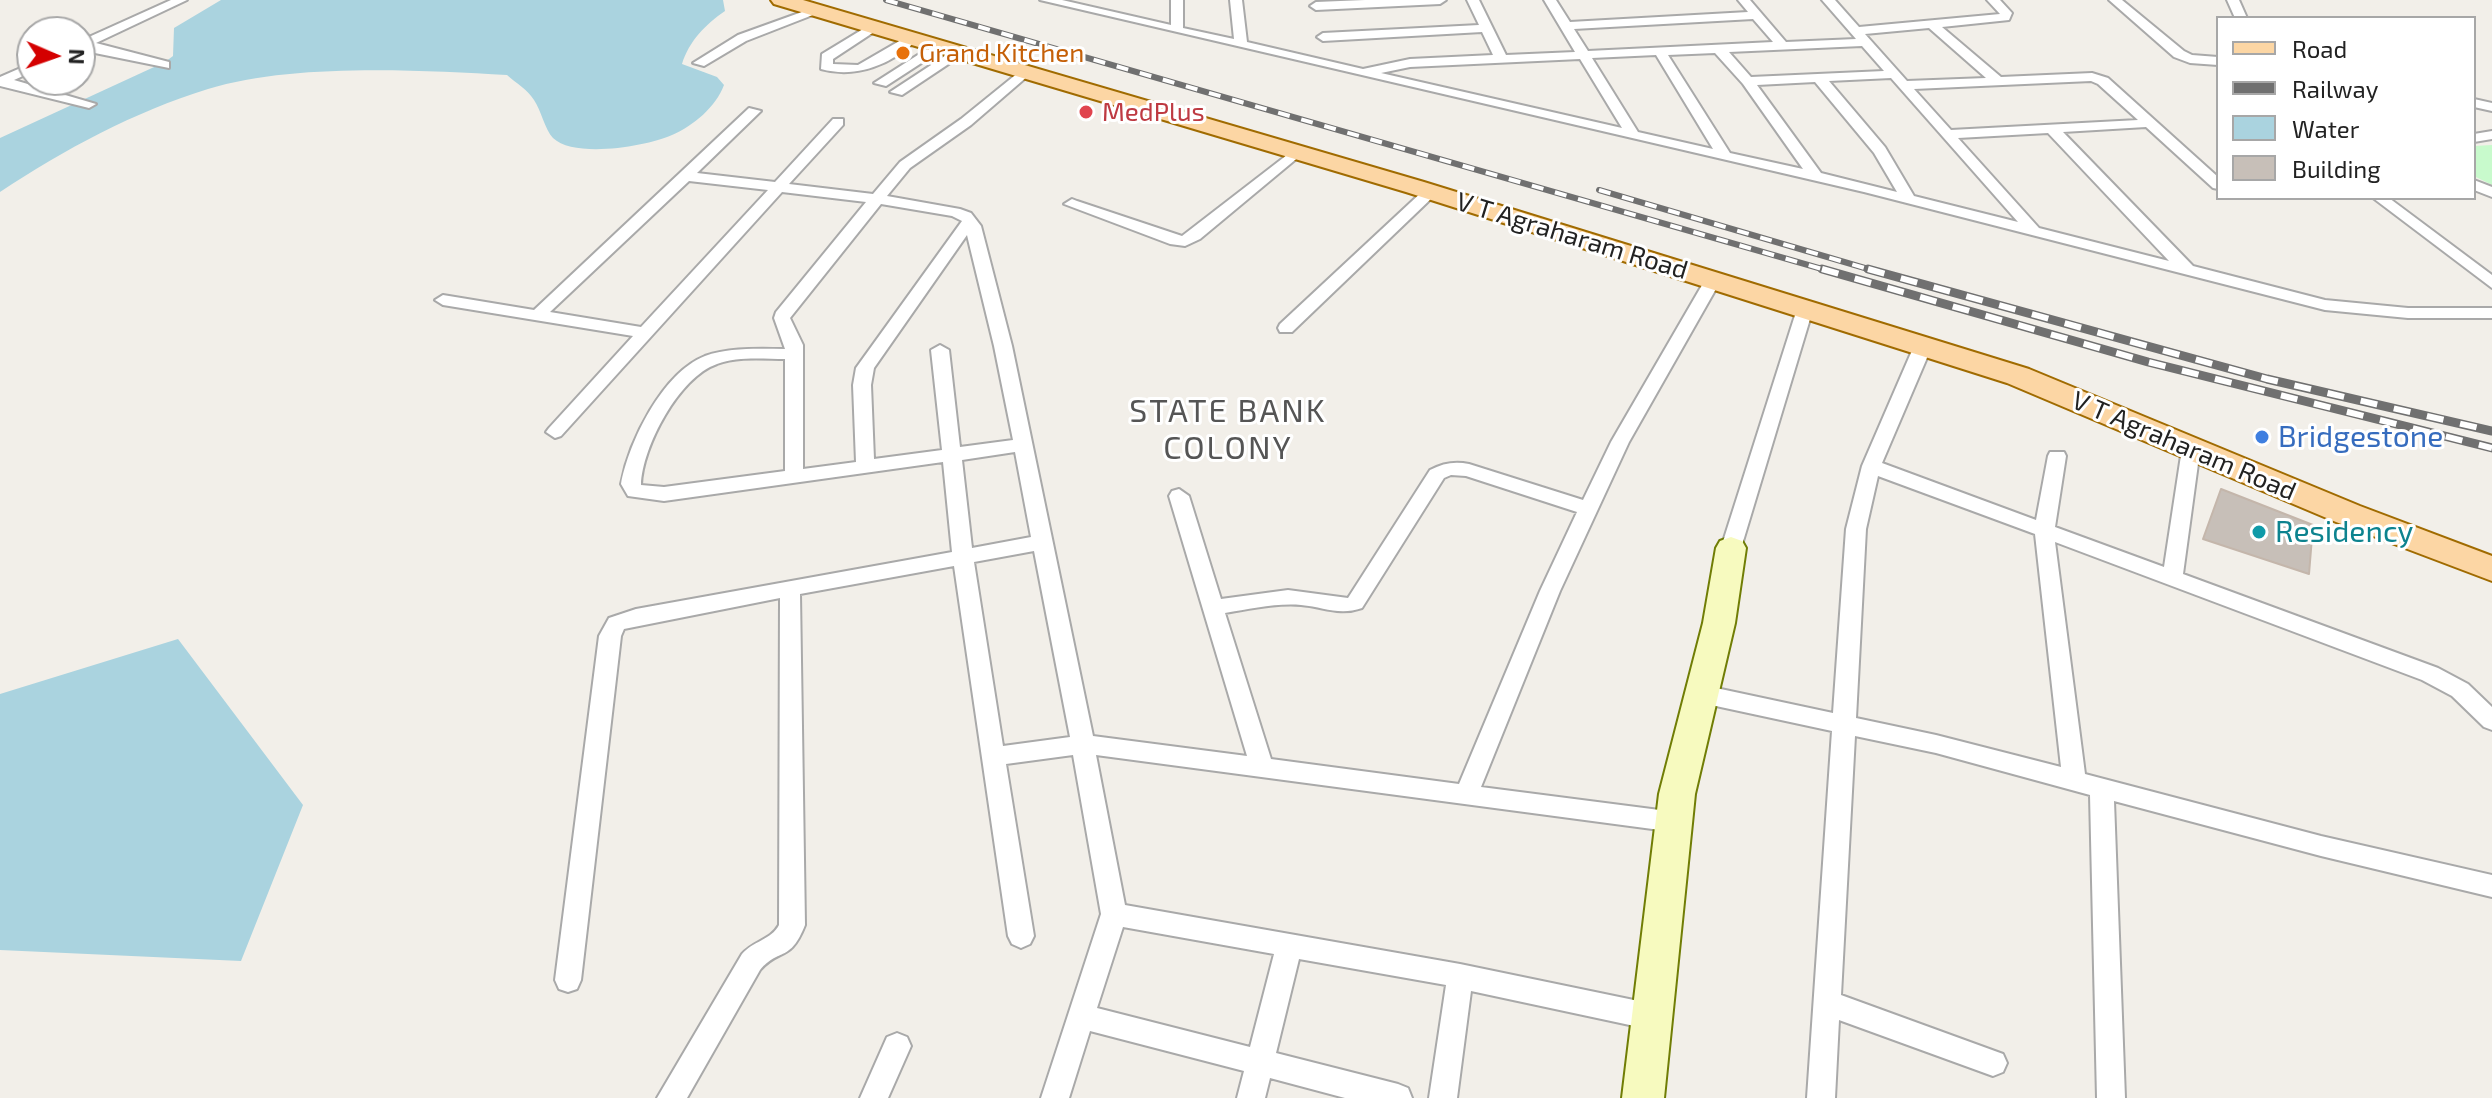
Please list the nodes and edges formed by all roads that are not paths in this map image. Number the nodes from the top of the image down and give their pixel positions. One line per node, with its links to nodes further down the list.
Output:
1 (181, 0): 24 (street)
2 (781, 0): 14 (main road, V T Agraharam Road)
3 (1046, 0): 16 (street)
4 (1123, 0): 16 (street)
5 (1177, 0): 22 (street)
6 (1236, 0): 26 (street)
7 (1440, 0): 17 (street)
8 (1473, 0): 21 (street)
9 (1550, 0): 19 (street)
10 (1744, 0): 15 (street)
11 (1828, 0): 23 (street)
12 (1993, 0): 18 (street)
13 (2115, 0): 34 (street)
14 (817, 11): 20 (main road, V T Agraharam Road); 35 (street)
15 (1757, 15): 19 (street); 27 (street)
16 (1122, 17): 22 (street)
17 (1318, 17): 21 (street); 37 (street)
18 (1933, 25): 23 (street); 42 (street)
19 (1566, 26): 32 (street)
20 (873, 27): 25 (main road, V T Agraharam Road); 25 (street)
21 (1487, 28): 33 (street)
22 (1177, 30): 26 (street)
23 (1860, 36): 27 (street); 41 (street)
24 (96, 39)
25 (912, 39): 30 (main road, V T Agraharam Road)
26 (1241, 45): 37 (street)
27 (1782, 45): 29 (street)
28 (96, 48): 36 (street)
29 (1718, 48): 31 (street); 43 (street)
30 (950, 50): 38 (main road, V T Agraharam Road); 45 (street); 46 (street)
31 (1659, 50): 32 (street); 55 (street)
32 (1584, 54): 33 (street); 53 (street)
33 (1501, 58): 39 (street)
34 (2216, 61)
35 (699, 63)
36 (164, 65)
37 (1329, 65): 39 (street)
38 (1024, 72): 54 (main road, V T Agraharam Road); 61 (street)
39 (1363, 73): 53 (street)
40 (1819, 78): 41 (street); 43 (street); 62 (street)
41 (1899, 80): 42 (street); 52 (street)
42 (1997, 80): 50 (street)
43 (1748, 81): 57 (street)
44 (0, 82): 47 (street)
45 (881, 83)
46 (897, 92)
47 (89, 104)
48 (754, 111): 56 (street)
49 (838, 122): 59 (street)
50 (2150, 123): 51 (street); 58 (street)
51 (2051, 128): 52 (street); 67 (street)
52 (1947, 134): 66 (street)
53 (1633, 135): 55 (street)
54 (1296, 152): 60 (main road, V T Agraharam Road); 64 (street)
55 (1724, 155): 57 (street)
56 (686, 176): 59 (street); 73 (street)
57 (1815, 176): 62 (street)
58 (2216, 183)
59 (781, 188): 61 (street); 75 (street)
60 (1430, 192): 68 (main road, V T Agraharam Road); 74 (street)
61 (877, 199): 65 (street); 78 (street)
62 (1908, 199): 66 (street)
63 (2383, 200): 69 (street)
64 (1072, 204)
65 (970, 220): 80 (street); 84 (street)
66 (2034, 231): 67 (street)
67 (2188, 271): 72 (street)
68 (1713, 280): 71 (main road, V T Agraharam Road); 88 (street)
69 (2492, 283)
70 (443, 300): 73 (street)
71 (1805, 309): 76 (main road, V T Agraharam Road); 92 (street)
72 (2492, 313)
73 (538, 315): 75 (street)
74 (1286, 328)
75 (646, 333): 79 (street)
76 (1923, 346): 81 (main road, V T Agraharam Road); 85 (street)
77 (940, 350): 82 (street)
78 (794, 354): 86 (street); 86 (street)
79 (555, 432)
80 (1023, 445): 82 (street); 91 (street)
81 (2191, 449): 89 (main road, V T Agraharam Road); 96 (street)
82 (952, 454): 84 (street); 94 (street)
83 (2057, 456): 90 (street)
84 (865, 465): 86 (street)
85 (1871, 466): 90 (street); 102 (street)
86 (794, 474)
87 (1179, 496): 99 (street)
88 (1588, 509): 99 (street); 108 (street)
89 (2348, 514): 93 (main road); 95 (main road); 97 (main road)
90 (2044, 531): 96 (street); 106 (street)
91 (1043, 542): 94 (street); 103 (street)
92 (1731, 548): 100 (street)
93 (2492, 555)
94 (963, 557): 98 (street); 104 (street)
95 (2492, 569)
96 (2172, 579): 101 (street)
97 (2492, 582)
98 (790, 589): 115 (street); 122 (street)
99 (1213, 608): 105 (street)
100 (1702, 694): 102 (street); 109 (street)
101 (2492, 720)
102 (1845, 725): 106 (street); 116 (street)
103 (1083, 744): 104 (street); 105 (street); 111 (street)
104 (993, 757): 112 (street)
105 (1262, 767): 108 (street)
106 (2074, 781): 107 (street)
107 (2102, 788): 110 (street); 130 (street)
108 (1466, 794): 109 (street)
109 (1675, 822): 118 (street)
110 (2492, 886)
111 (1114, 914): 113 (street); 117 (street)
112 (1021, 936)
113 (1289, 945): 114 (street); 120 (street)
114 (1460, 976): 118 (street); 127 (street)
115 (568, 980)
116 (1827, 1003): 121 (street); 129 (street)
117 (1081, 1016): 120 (street); 124 (street)
118 (1653, 1017): 128 (street)
119 (897, 1046): 123 (street)
120 (1260, 1062): 125 (street); 126 (street)
121 (1993, 1063)
122 (671, 1098)
123 (874, 1098)
124 (1055, 1098)
125 (1251, 1098)
126 (1398, 1098)
127 (1443, 1098)
128 (1643, 1098)
129 (1821, 1098)
130 (2111, 1098)

